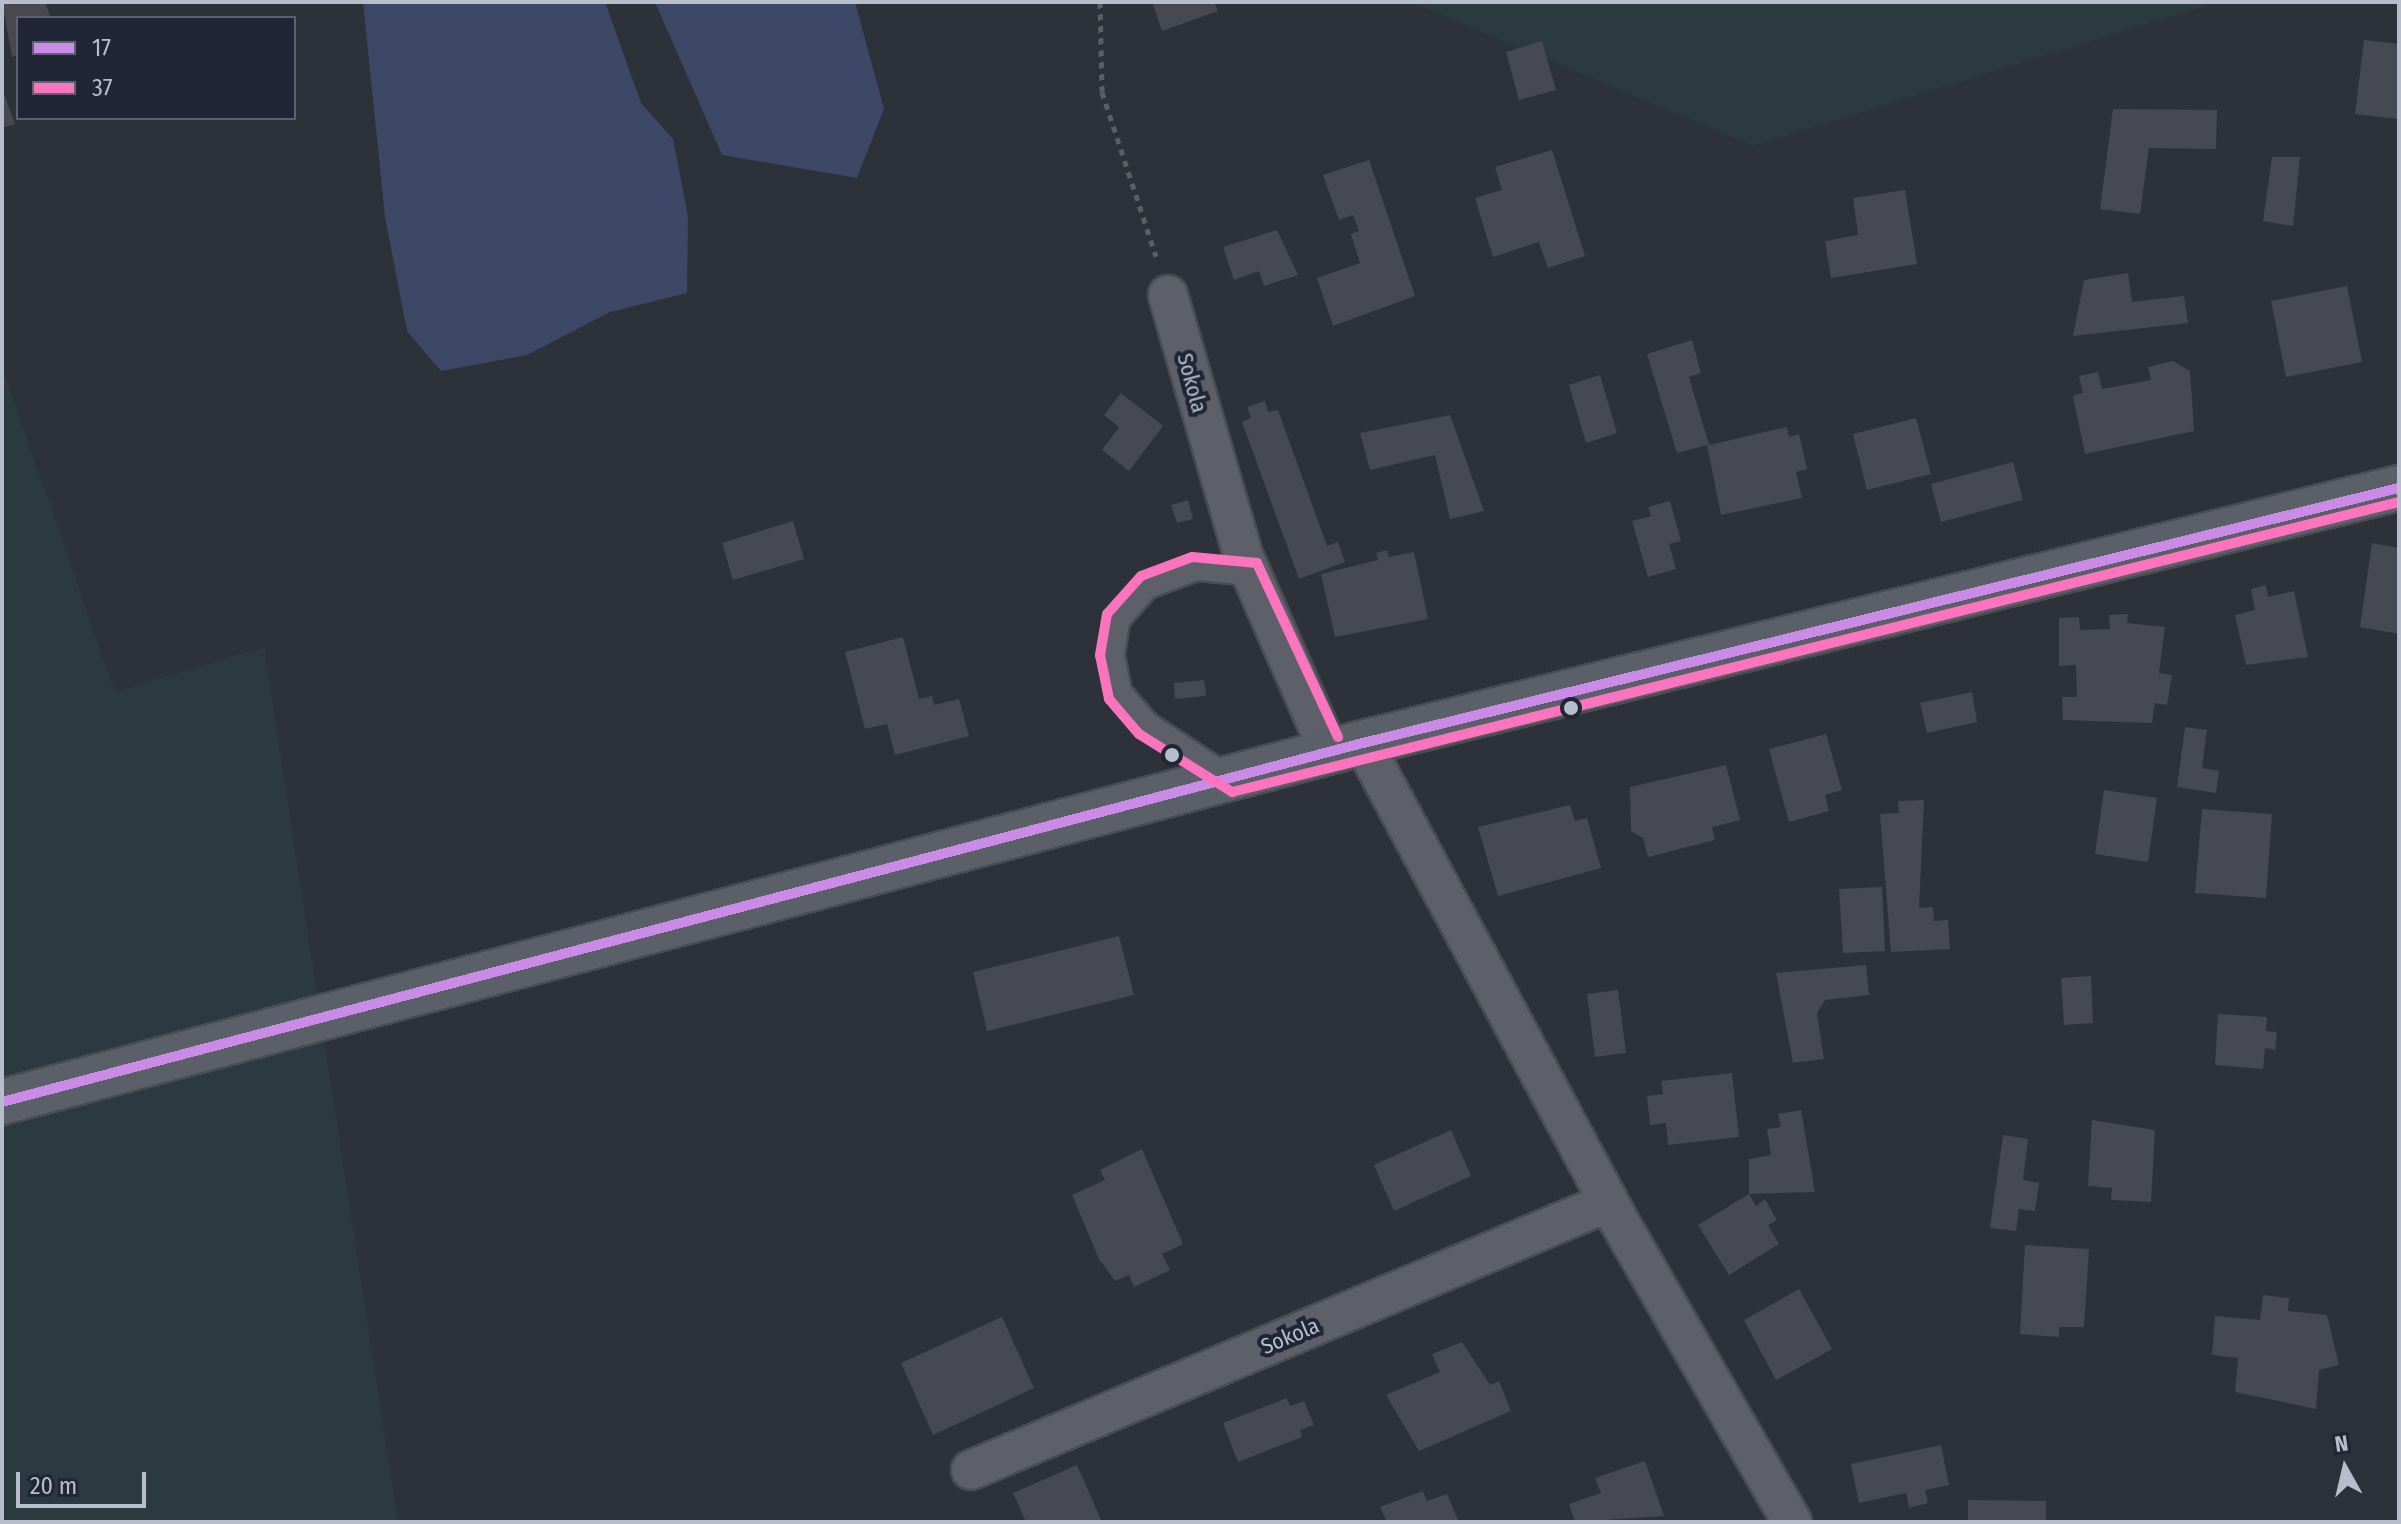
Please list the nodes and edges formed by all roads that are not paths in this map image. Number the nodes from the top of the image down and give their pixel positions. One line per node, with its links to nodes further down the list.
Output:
1 (1168, 295): 3 (street, Sokola)
2 (2399, 488): 4 (street)
3 (1251, 575): 4 (street, Sokola); 5 (lane)
4 (1346, 747): 5 (street); 7 (street, Sokola)
5 (1231, 778): 6 (street)
6 (2, 1102)
7 (1609, 1202): 8 (street, Sokola); 9 (street, Sokola)
8 (971, 1470)
9 (1792, 1522)

